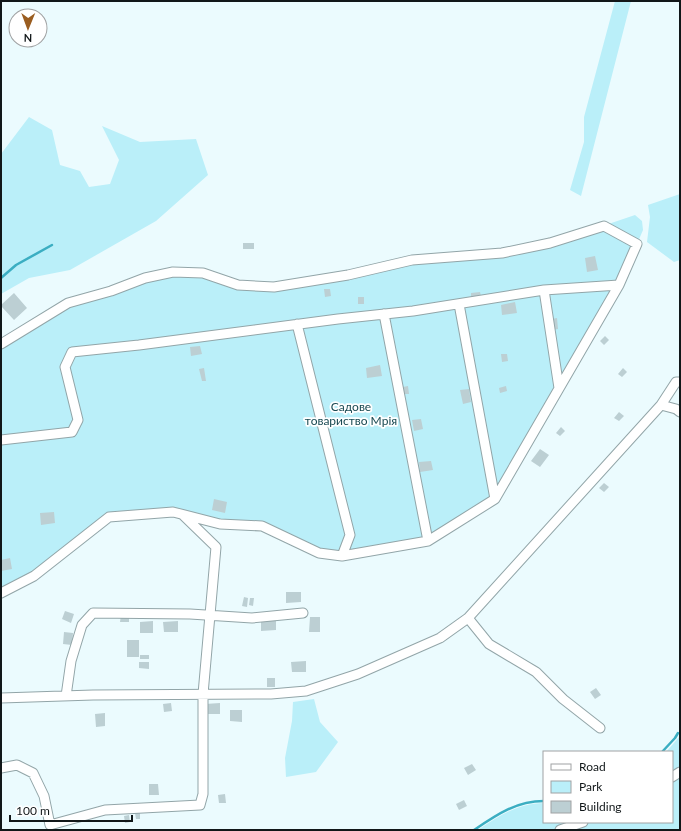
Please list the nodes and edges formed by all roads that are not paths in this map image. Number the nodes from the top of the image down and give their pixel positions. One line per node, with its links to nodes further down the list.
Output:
1 (619, 285): 2 (street); 6 (street); 8 (street)
2 (544, 290): 3 (street); 8 (street)
3 (459, 304): 4 (street); 12 (street)
4 (384, 314): 5 (street); 14 (street)
5 (297, 324): 11 (street); 15 (street)
6 (1, 344)
7 (680, 382): 9 (street)
8 (559, 388): 12 (street)
9 (661, 405): 10 (street); 19 (street)
10 (680, 412)
11 (1, 440)
12 (495, 499): 14 (street)
13 (182, 514): 15 (street); 16 (street); 18 (street)
14 (428, 541): 15 (street)
15 (342, 556)
16 (1, 593)
17 (303, 613): 18 (street)
18 (209, 615): 20 (street); 21 (street)
19 (468, 618): 20 (street); 23 (street)
20 (203, 694): 21 (street); 24 (street)
21 (66, 696): 22 (street)
22 (1, 698)
23 (600, 728)
24 (1, 768)
25 (580, 823): 26 (street)
26 (560, 830)

